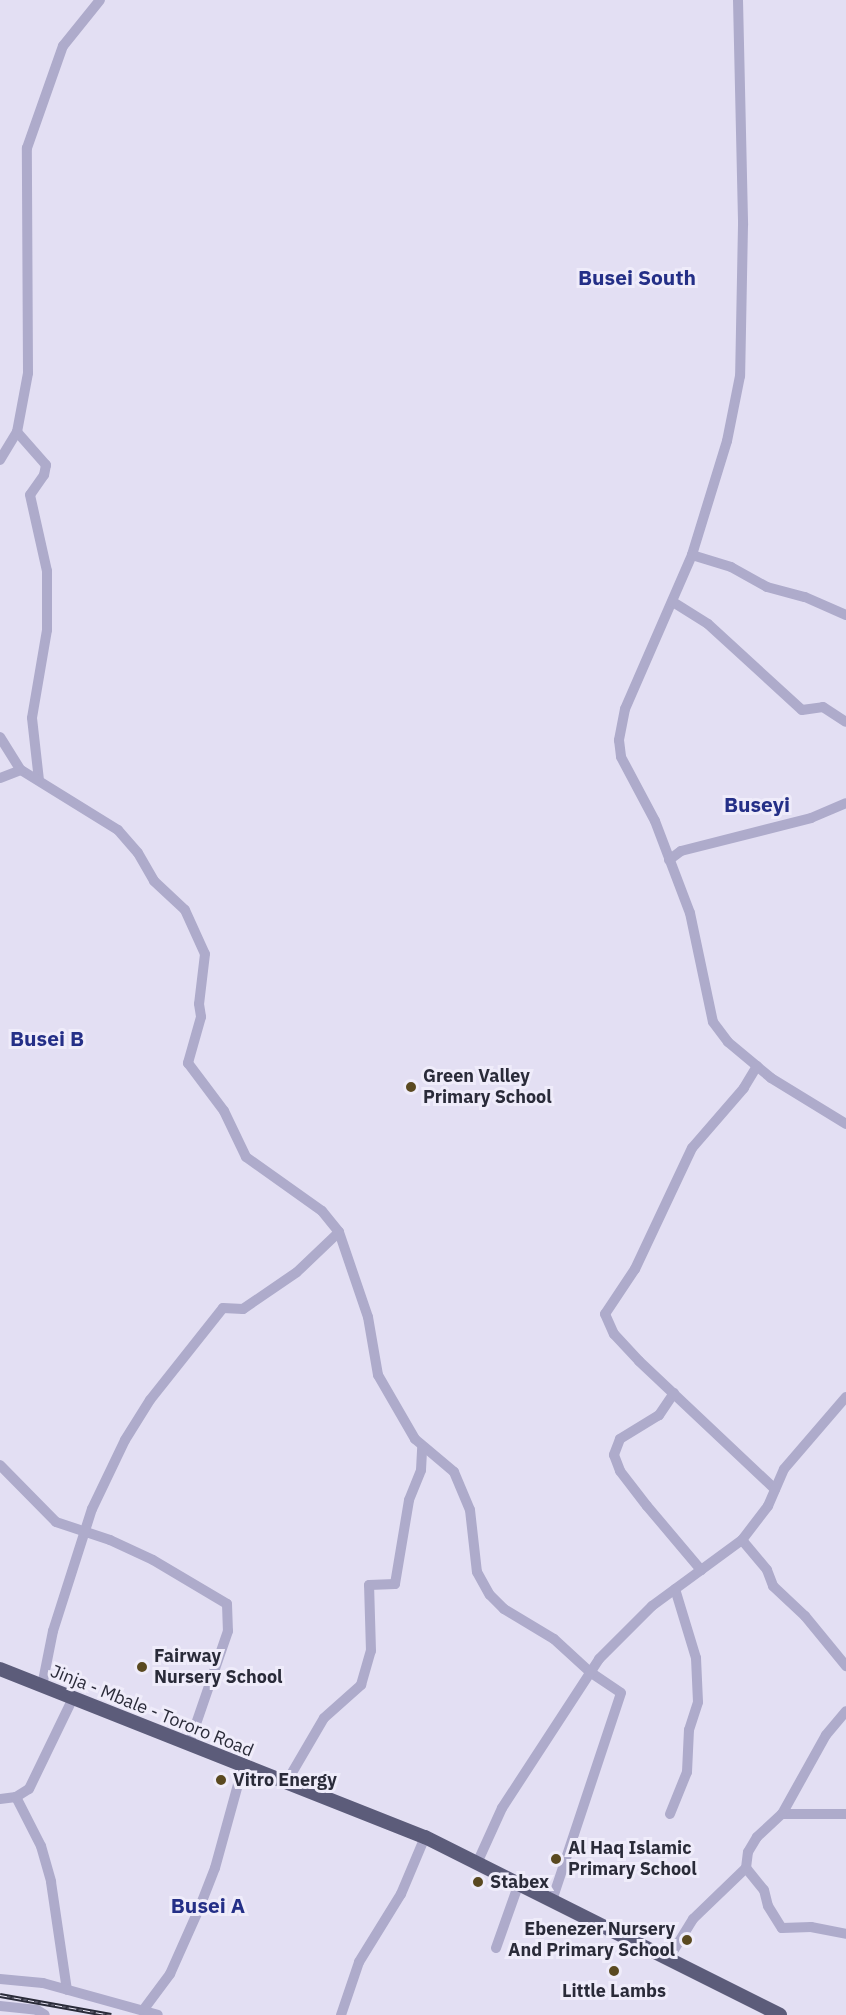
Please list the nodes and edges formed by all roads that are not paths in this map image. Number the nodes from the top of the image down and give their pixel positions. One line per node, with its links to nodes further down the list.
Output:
1 (100, 0): 3 (street)
2 (738, 0): 5 (street)
3 (17, 432): 4 (street); 12 (street)
4 (0, 460)
5 (692, 555): 6 (street); 7 (street)
6 (673, 602): 8 (street); 14 (street)
7 (846, 615)
8 (846, 722)
9 (0, 737): 10 (street)
10 (21, 770): 11 (street); 12 (street)
11 (0, 778)
12 (39, 780): 17 (street)
13 (846, 802): 14 (street)
14 (669, 860): 15 (street)
15 (756, 1066): 16 (street); 18 (street)
16 (846, 1124)
17 (339, 1232): 20 (street); 23 (street)
18 (675, 1393): 22 (street); 25 (street)
19 (846, 1397): 22 (street)
20 (422, 1448): 29 (street); 35 (street)
21 (0, 1465): 23 (street)
22 (776, 1489): 24 (street)
23 (83, 1533): 30 (street); 33 (street)
24 (742, 1540): 25 (street); 27 (street)
25 (701, 1570): 26 (street)
26 (675, 1589): 29 (street); 38 (street)
27 (846, 1666)
28 (0, 1669): 30 (main road, Jinja - Mbale - Tororo Road)
29 (590, 1672): 42 (street); 45 (street)
30 (42, 1686): 31 (main road, Jinja - Mbale - Tororo Road)
31 (73, 1698): 33 (main road, Jinja - Mbale - Tororo Road); 36 (street)
32 (846, 1711): 39 (street)
33 (189, 1744): 34 (main road, Jinja - Mbale - Tororo Road)
34 (243, 1766): 35 (main road, Jinja - Mbale - Tororo Road); 52 (street)
35 (286, 1783): 41 (main road, Jinja - Mbale - Tororo Road)
36 (16, 1797): 37 (street); 50 (street)
37 (0, 1799)
38 (670, 1814)
39 (782, 1814): 40 (street); 43 (street)
40 (846, 1814)
41 (425, 1837): 42 (main road, Jinja - Mbale - Tororo Road); 55 (street)
42 (478, 1861): 44 (main road, Jinja - Mbale - Tororo Road)
43 (746, 1868): 46 (street); 48 (street)
44 (519, 1883): 45 (main road, Jinja - Mbale - Tororo Road); 47 (street)
45 (553, 1898): 48 (main road, Jinja - Mbale - Tororo Road)
46 (846, 1934)
47 (496, 1948)
48 (669, 1958): 56 (main road, Jinja - Mbale - Tororo Road)
49 (0, 1979): 50 (street)
50 (67, 1990): 52 (street)
51 (0, 2006): 53 (street)
52 (144, 2009): 54 (street)
53 (45, 2015)
54 (158, 2015)
55 (341, 2015)
56 (780, 2015)

